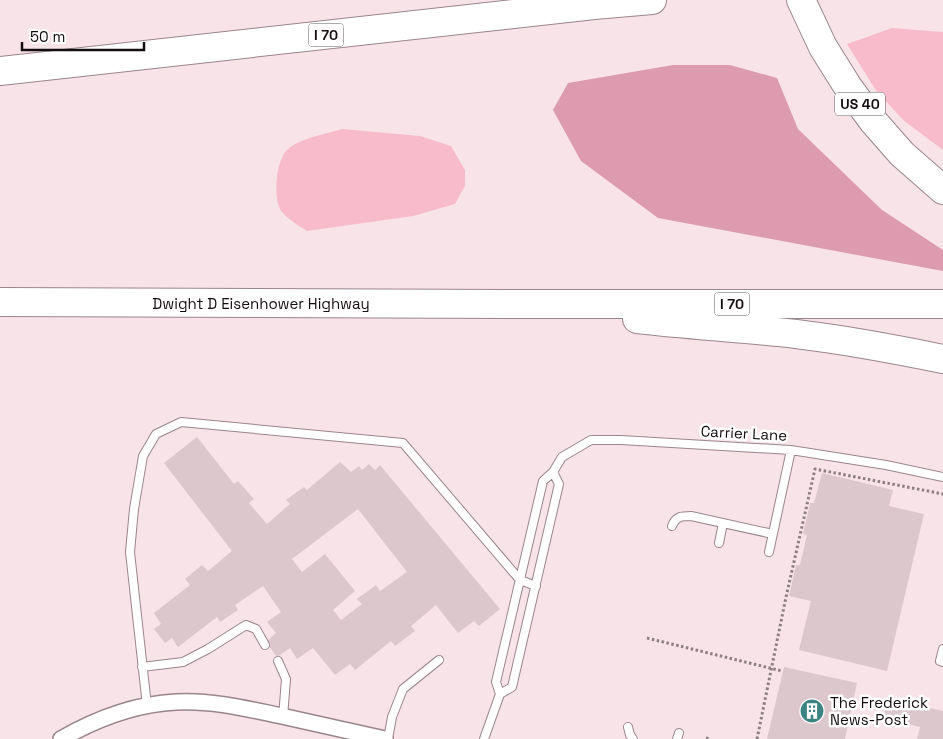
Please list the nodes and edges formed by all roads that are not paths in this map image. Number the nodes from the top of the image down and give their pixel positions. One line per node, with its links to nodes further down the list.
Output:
1 (652, 0): 3 (highway, I 70)
2 (801, 0): 4 (highway, US 40)
3 (0, 72)
4 (943, 190)
5 (0, 302): 6 (highway, Dwight D Eisenhower Highway / I 70)
6 (521, 304): 7 (highway, I 70); 8 (highway)
7 (943, 304)
8 (943, 359)
9 (791, 450): 10 (lane, Carrier Lane); 11 (lane, Carrier Lane); 14 (lane)
10 (553, 472): 17 (lane, Carrier Lane); 18 (lane, Carrier Lane)
11 (943, 478)
12 (723, 523): 13 (lane); 14 (lane); 15 (lane)
13 (672, 526)
14 (773, 534): 16 (lane)
15 (719, 542)
16 (769, 552)
17 (520, 580): 18 (lane); 24 (lane); 25 (lane, Carrier Lane)
18 (536, 586): 25 (lane, Carrier Lane)
19 (265, 645): 24 (lane)
20 (943, 649): 23 (lane)
21 (439, 660): 30 (lane)
22 (278, 661): 27 (lane)
23 (942, 662)
24 (142, 667): 26 (lane)
25 (500, 694): 31 (lane, Carrier Lane)
26 (147, 706): 27 (street); 29 (street)
27 (283, 716): 30 (street)
28 (628, 727): 32 (lane)
29 (61, 739)
30 (386, 739)
31 (484, 739)
32 (633, 739)

